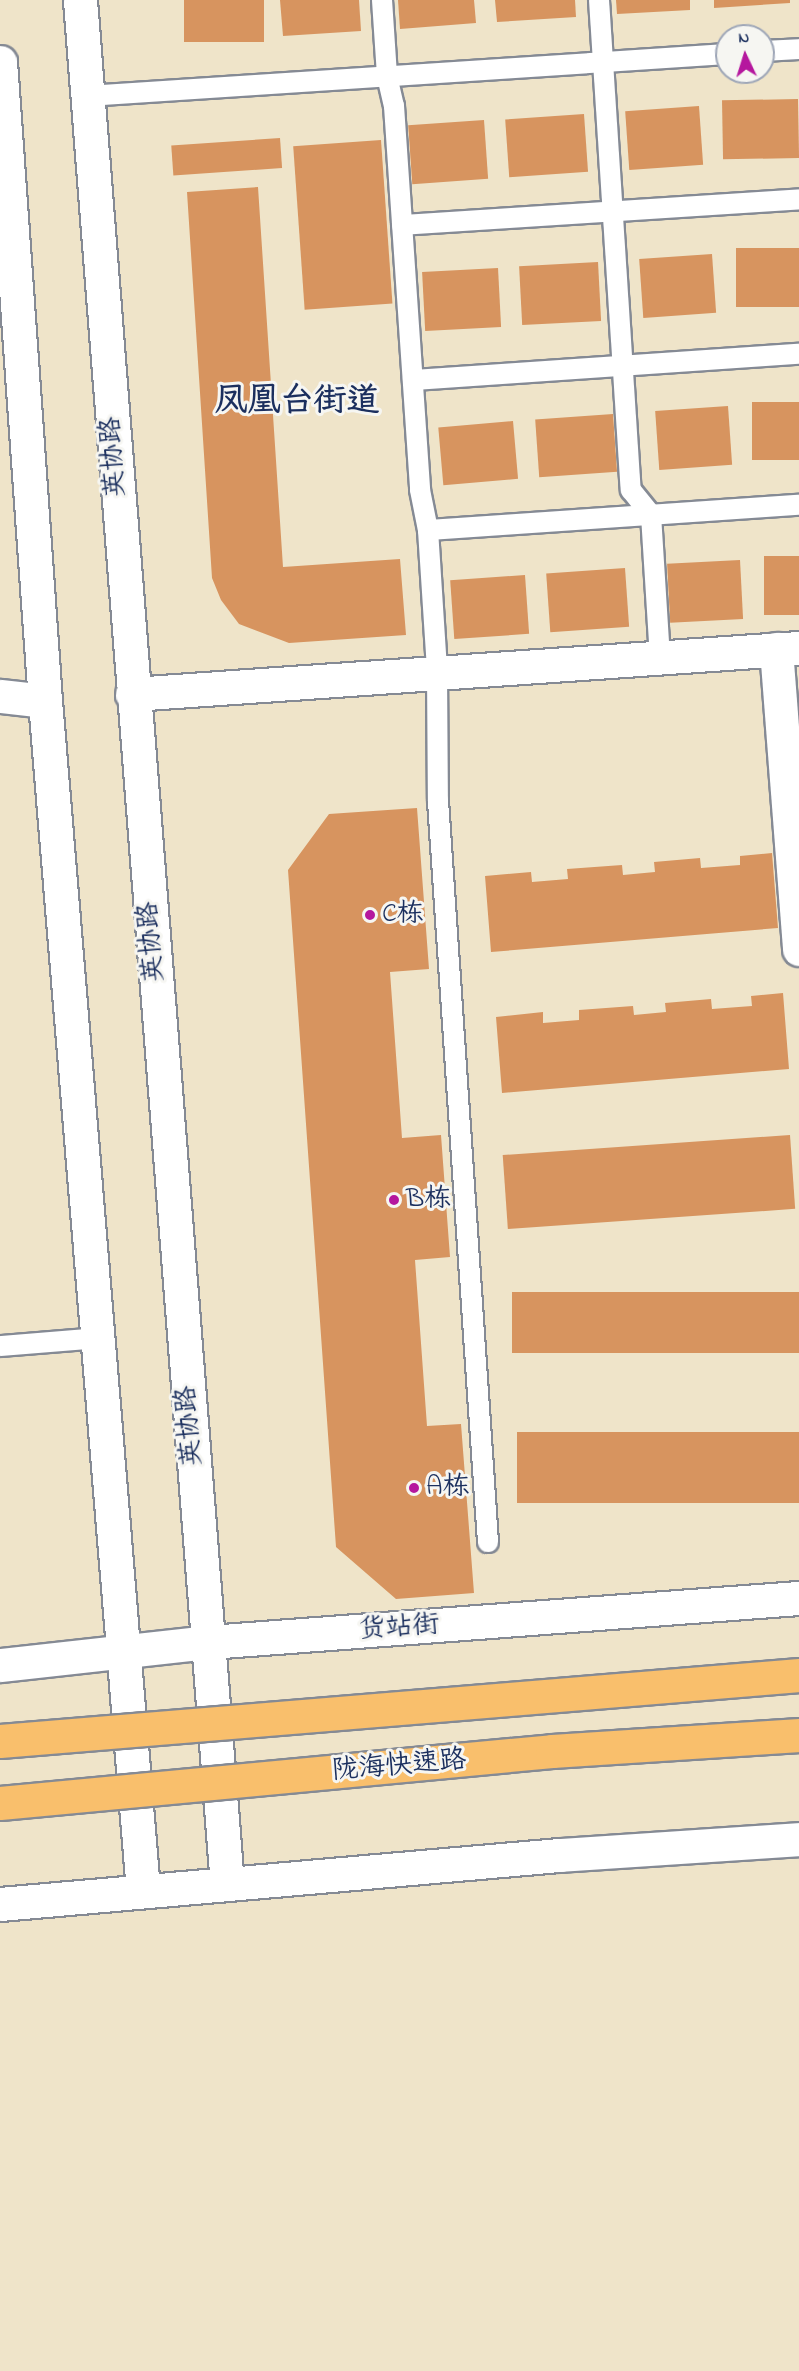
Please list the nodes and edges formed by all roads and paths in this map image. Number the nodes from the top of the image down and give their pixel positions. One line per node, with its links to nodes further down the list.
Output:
1 (80, 0): 10 (street, 英协路)
2 (382, 0): 9 (lane)
3 (599, 0): 8 (lane)
4 (799, 49): 5 (lane)
5 (775, 50)
6 (715, 55): 8 (lane)
7 (0, 62): 13 (street)
8 (603, 62): 9 (lane); 12 (lane)
9 (387, 76): 10 (lane); 14 (lane)
10 (87, 96): 25 (street, 英协路)
11 (799, 199): 12 (lane)
12 (613, 212): 14 (lane); 16 (lane)
13 (6, 219): 17 (street)
14 (402, 225): 18 (lane)
15 (799, 354): 16 (lane)
16 (623, 366): 18 (lane); 20 (lane)
17 (12, 373): 27 (street)
18 (413, 380): 21 (lane)
19 (799, 506): 20 (lane)
20 (651, 515): 21 (lane); 23 (lane)
21 (428, 530): 24 (lane)
22 (787, 649): 23 (street); 28 (street)
23 (660, 657): 24 (street)
24 (437, 671): 25 (street); 31 (lane)
25 (132, 694): 33 (street, 英协路)
26 (0, 696): 27 (street)
27 (45, 701): 29 (street)
28 (799, 949)
29 (99, 1338): 30 (lane); 34 (street)
30 (0, 1346)
31 (488, 1542)
32 (799, 1598): 33 (street, 货站街)
33 (209, 1642): 34 (street, 货站街); 41 (street, 英协路)
34 (123, 1652): 35 (street, 货站街); 42 (street)
35 (0, 1665)
36 (799, 1675): 38 (highway, bridge)
37 (799, 1735): 39 (highway, 陇海快速路, bridge)
38 (0, 1741)
39 (0, 1803)
40 (799, 1839): 41 (street)
41 (227, 1884): 42 (street)
42 (143, 1891): 43 (street)
43 (0, 1904)

